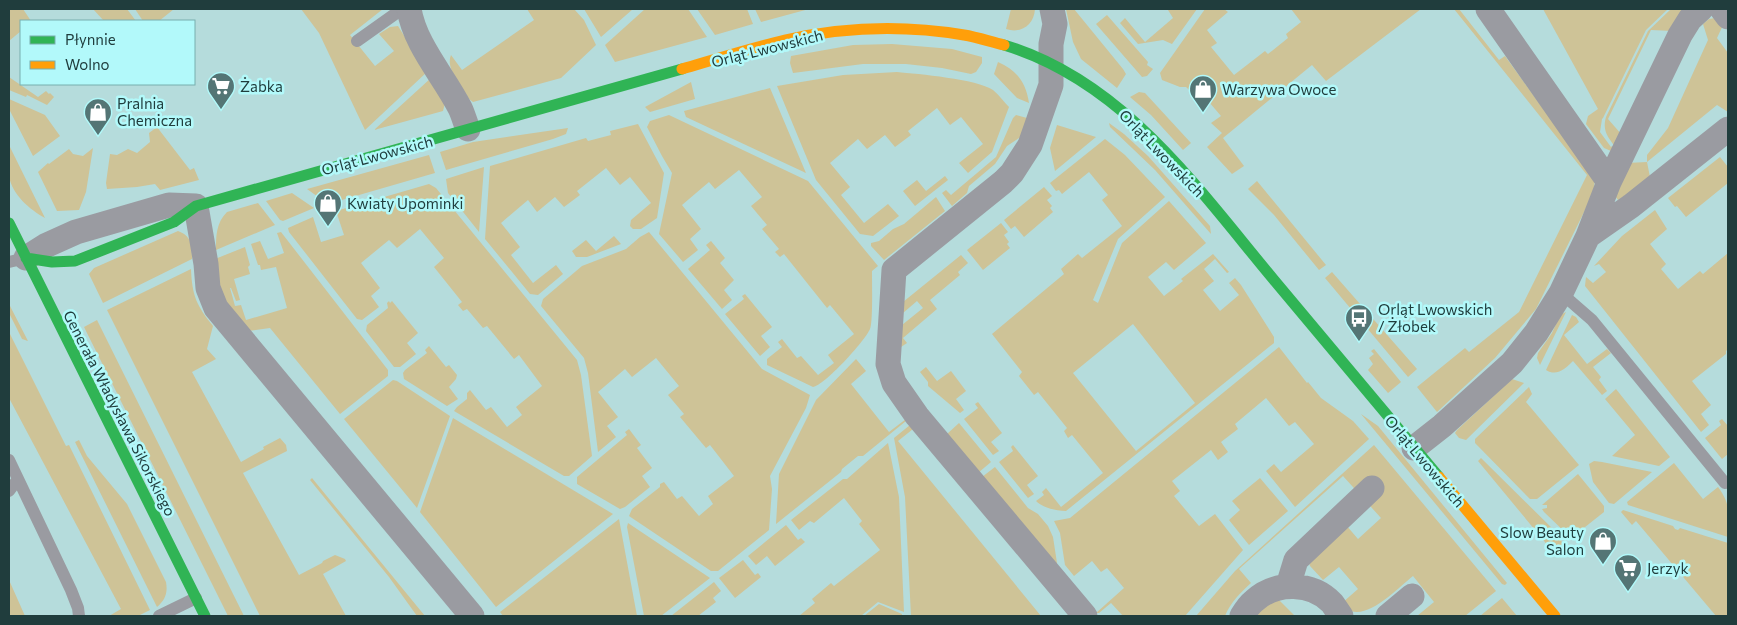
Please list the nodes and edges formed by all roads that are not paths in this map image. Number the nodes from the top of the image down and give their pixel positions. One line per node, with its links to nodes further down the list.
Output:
1 (402, 9): 8 (lane)
2 (408, 9): 11 (street)
3 (1052, 9): 9 (street)
4 (1488, 9): 12 (street)
5 (1701, 9): 12 (street)
6 (1722, 9): 7 (street)
7 (1728, 17)
8 (358, 42)
9 (1052, 64): 11 (street, Orląt Lwowskich); 18 (street, Orląt Lwowskich); 31 (street)
10 (1728, 129): 15 (street)
11 (468, 130): 13 (street, Orląt Lwowskich)
12 (1609, 182): 15 (street)
13 (196, 206): 16 (street, Orląt Lwowskich); 30 (street)
14 (9, 223): 16 (street, Generała Władysława Sikorskiego)
15 (1588, 236): 17 (street)
16 (18, 260): 26 (street, Generała Władysława Sikorskiego)
17 (1561, 293): 18 (street); 21 (lane)
18 (1414, 448): 35 (street, Orląt Lwowskich)
19 (9, 460): 20 (lane)
20 (18, 479): 23 (lane); 27 (lane)
21 (1725, 483)
22 (1372, 488): 24 (street)
23 (9, 491)
24 (1288, 586): 32 (street); 33 (street)
25 (1412, 596): 34 (street)
26 (196, 598): 28 (lane); 29 (street, Generała Władysława Sikorskiego)
27 (79, 616)
28 (159, 616)
29 (205, 616)
30 (472, 616)
31 (1085, 616)
32 (1242, 616)
33 (1341, 616)
34 (1388, 616)
35 (1555, 616)

